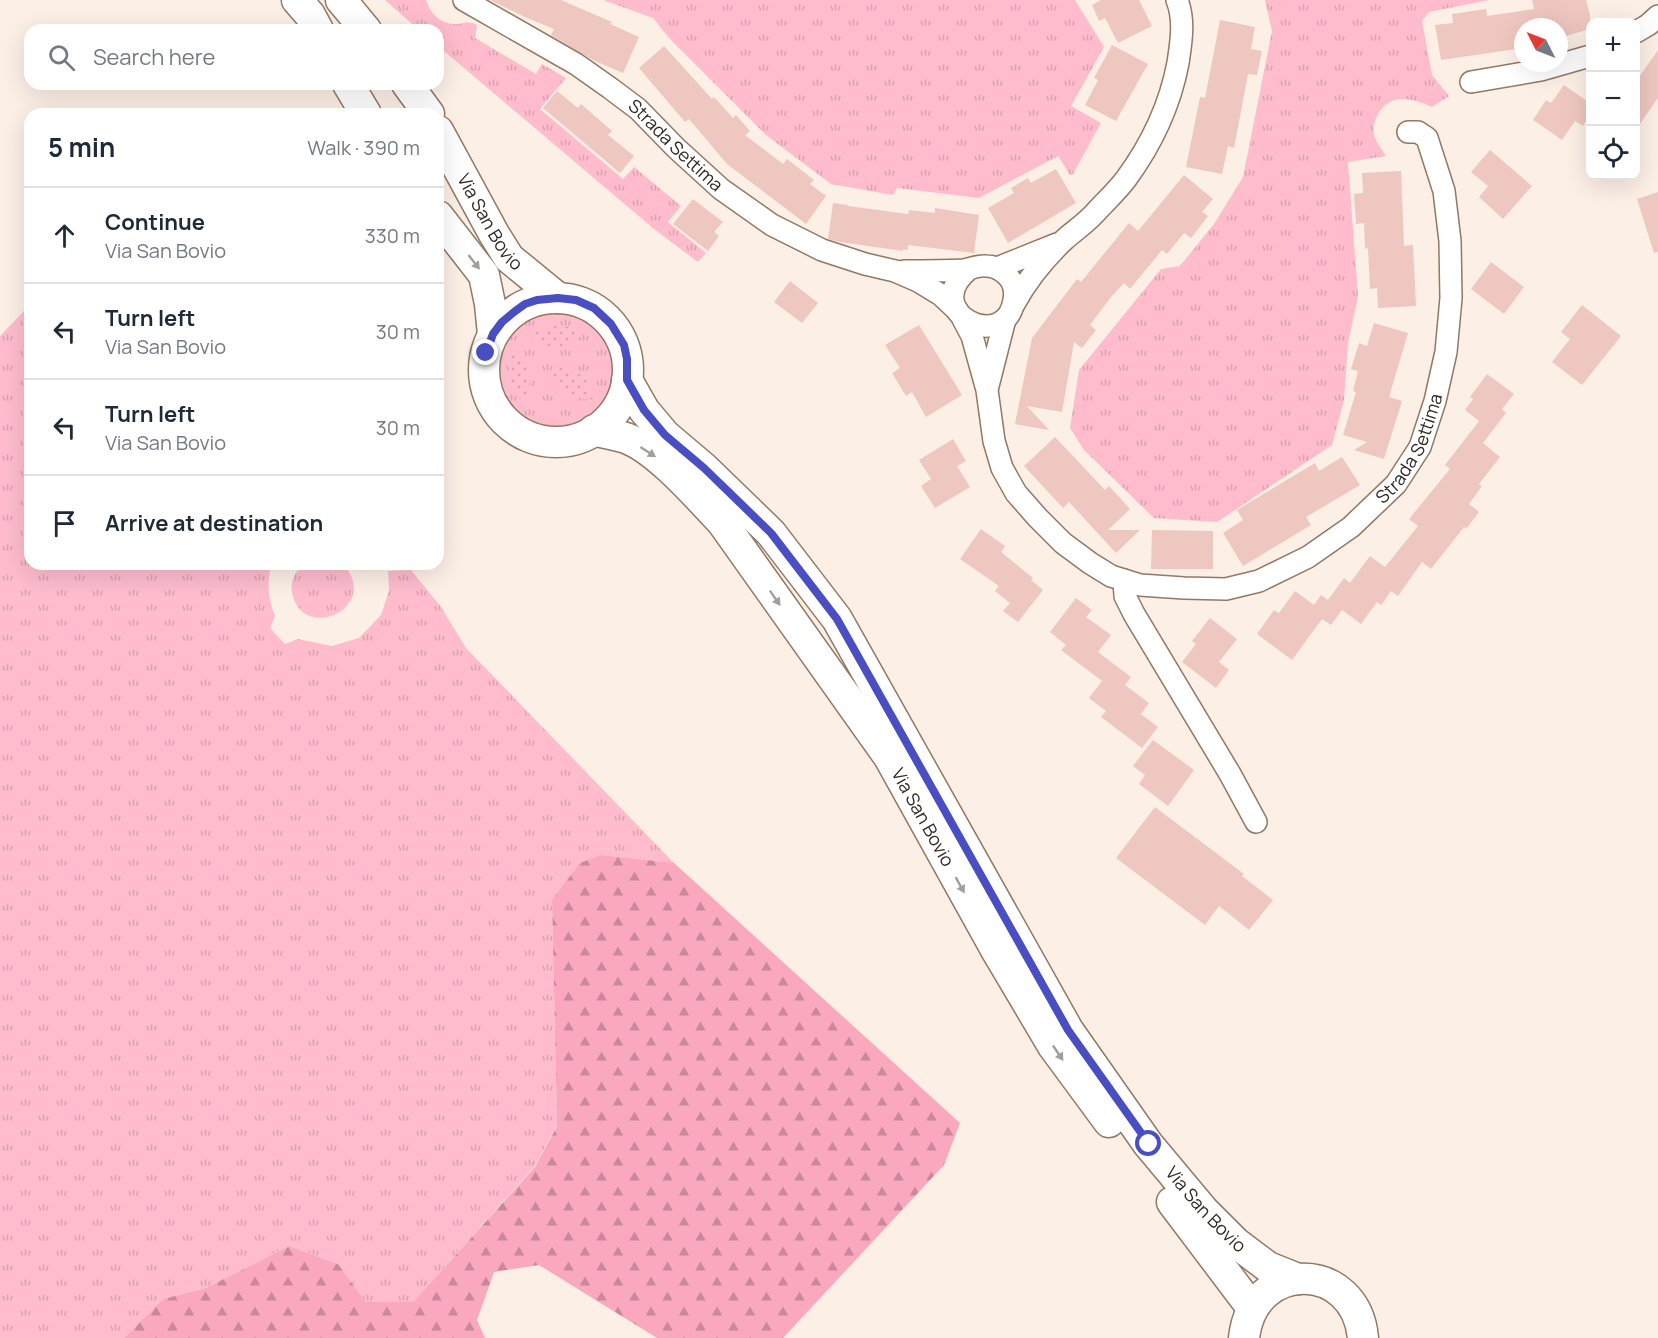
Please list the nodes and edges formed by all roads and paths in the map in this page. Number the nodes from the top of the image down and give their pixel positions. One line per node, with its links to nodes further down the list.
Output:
1 (297, 0): 6 (main road)
2 (341, 0): 7 (main road)
3 (464, 0): 21 (street, Strada Settima)
4 (1177, 0): 18 (street, Strada Settima)
5 (1658, 16): 8 (street)
6 (315, 24)
7 (361, 24)
8 (1640, 29)
9 (1586, 57): 10 (street)
10 (1471, 82)
11 (352, 90): 13 (main road)
12 (411, 90): 14 (main road)
13 (362, 108)
14 (425, 108)
15 (1408, 132): 29 (street, Strada Settima)
16 (444, 142): 22 (main road, Via San Bovio)
17 (444, 224): 25 (main road, Via San Bovio, one-way to 25)
18 (1063, 241): 19 (street, Strada Settima); 23 (street, Strada Settima)
19 (997, 268): 20 (street, Strada Settima); 23 (street, Strada Settima)
20 (969, 269): 21 (street, Strada Settima); 24 (street, Strada Settima)
21 (895, 271): 24 (street, Strada Settima)
22 (558, 298): 25 (main road, Via San Bovio); 26 (main road, Via San Bovio)
23 (1009, 311): 24 (street, Strada Settima); 27 (street, Strada Settima)
24 (960, 314): 27 (street, Strada Settima)
25 (493, 334): 28 (main road, Via San Bovio)
26 (627, 380): 28 (main road, Via San Bovio); 31 (main road, Via San Bovio)
27 (987, 390): 29 (street, Strada Settima)
28 (594, 430): 32 (main road, Via San Bovio, one-way to 32)
29 (1124, 580): 30 (street)
30 (1256, 822)
31 (1298, 1279): 32 (main road); 33 (main road, Via San Bovio)
32 (1252, 1308): 34 (main road)
33 (1361, 1328): 35 (main road, Via San Bovio)
34 (1244, 1338)
35 (1382, 1338)

